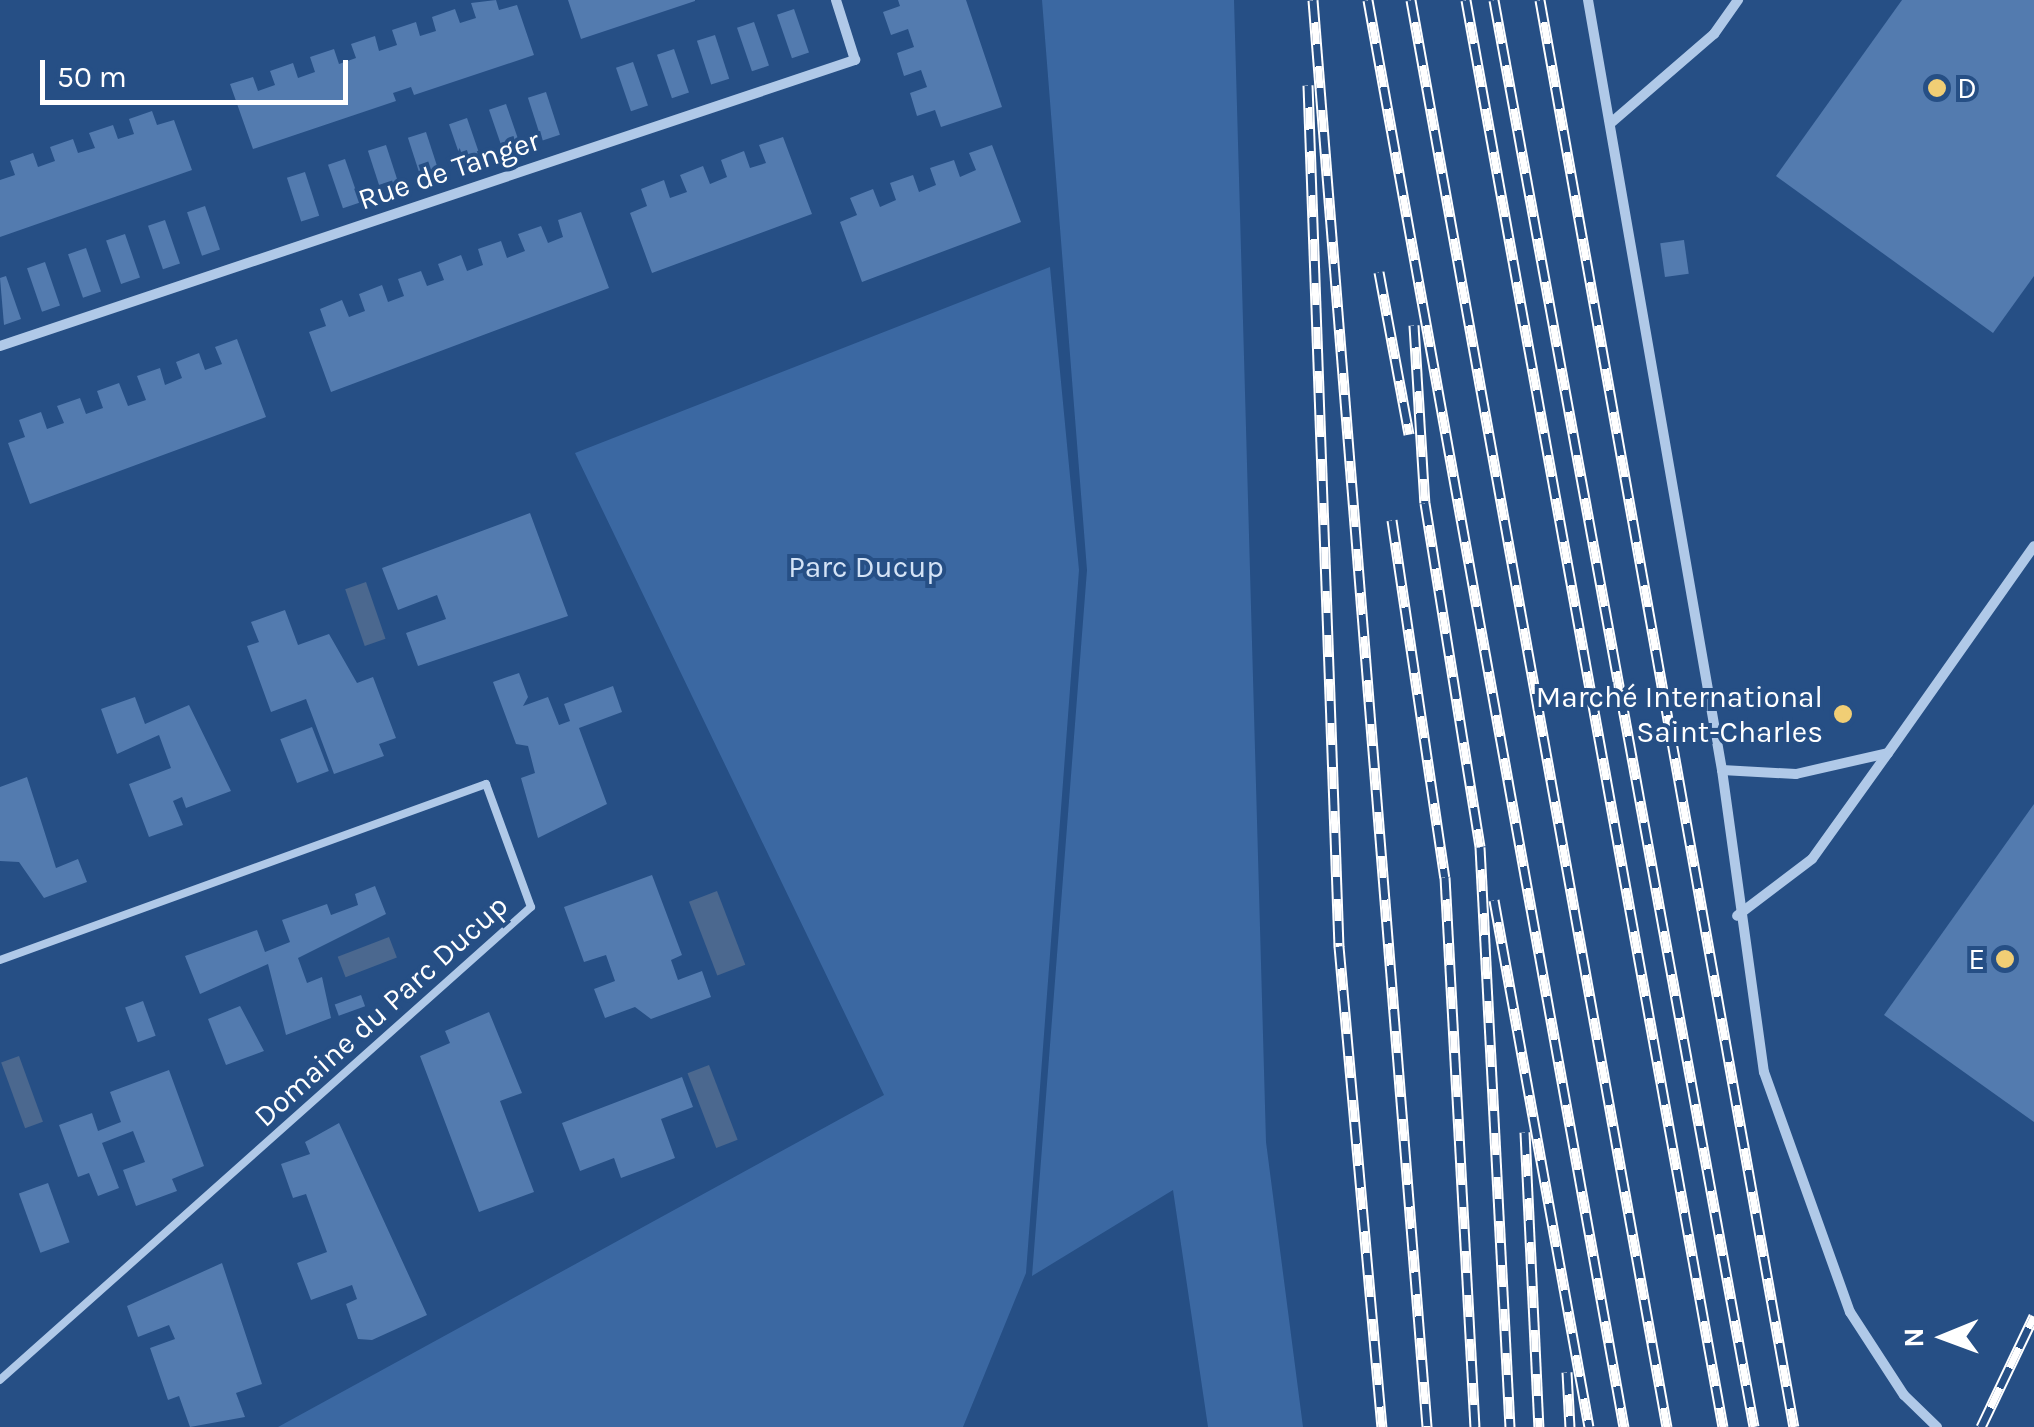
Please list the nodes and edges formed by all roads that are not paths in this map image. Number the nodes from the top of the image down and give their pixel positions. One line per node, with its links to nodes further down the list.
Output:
1 (836, 0): 5 (street, Rue de Tanger)
2 (1588, 0): 4 (street)
3 (1738, 0): 4 (street)
4 (1612, 122): 8 (street)
5 (0, 346)
6 (2034, 546): 7 (street)
7 (1888, 752): 8 (street); 9 (street)
8 (1722, 770): 9 (street)
9 (1736, 916): 12 (street)
10 (0, 960): 11 (lane, Domaine du Parc Ducup)
11 (0, 1380)
12 (1937, 1427)

